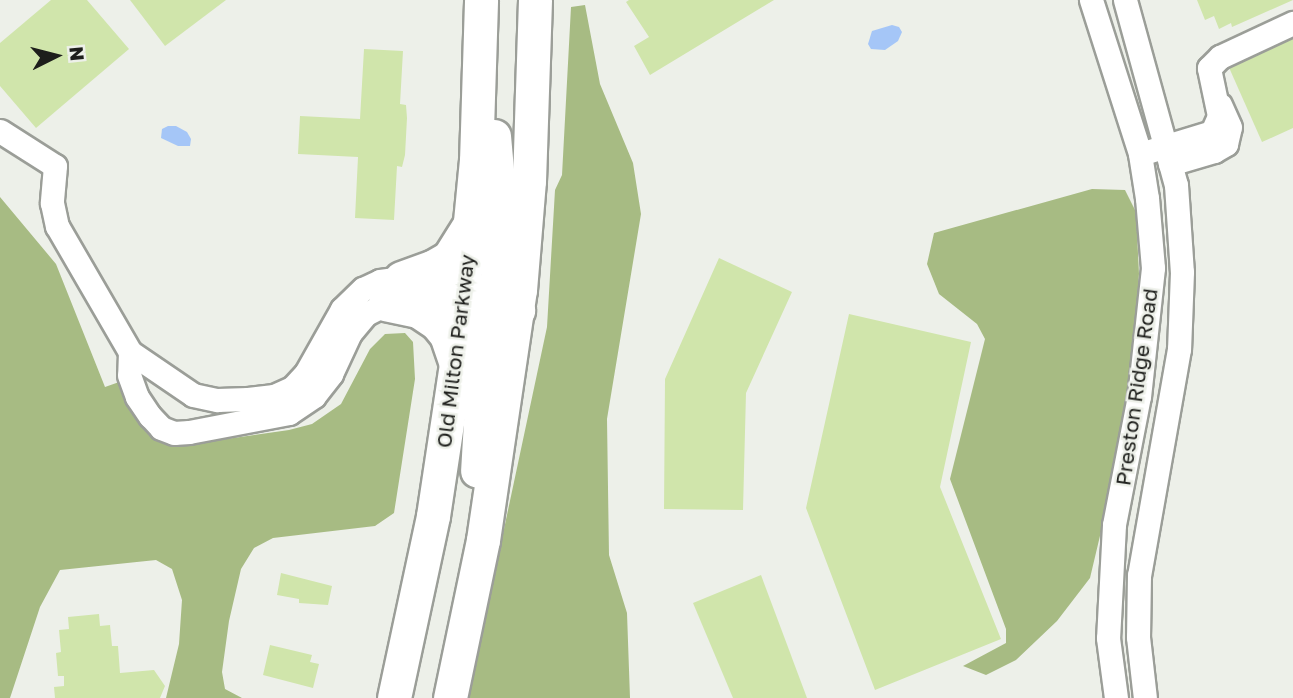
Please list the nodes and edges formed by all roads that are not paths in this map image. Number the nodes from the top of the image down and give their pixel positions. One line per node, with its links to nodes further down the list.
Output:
1 (481, 0): 6 (highway, Old Milton Parkway)
2 (535, 0): 12 (highway, Old Milton Parkway)
3 (1091, 0): 8 (street, Preston Ridge Road)
4 (1125, 0): 9 (street, Preston Ridge Road)
5 (1293, 23): 9 (street)
6 (479, 76): 10 (highway, Old Milton Parkway); 12 (highway)
7 (0, 131): 13 (street)
8 (1140, 154): 9 (street); 17 (street, Preston Ridge Road)
9 (1168, 156): 18 (street, Preston Ridge Road)
10 (471, 222): 11 (highway); 12 (highway, Old Milton Parkway)
11 (393, 291): 12 (street); 13 (street); 13 (street); 14 (highway)
12 (491, 297): 14 (highway, Old Milton Parkway); 16 (highway, Old Milton Parkway)
13 (130, 352)
14 (456, 364): 15 (highway, Old Milton Parkway)
15 (394, 698)
16 (450, 698)
17 (1115, 698)
18 (1145, 698)

